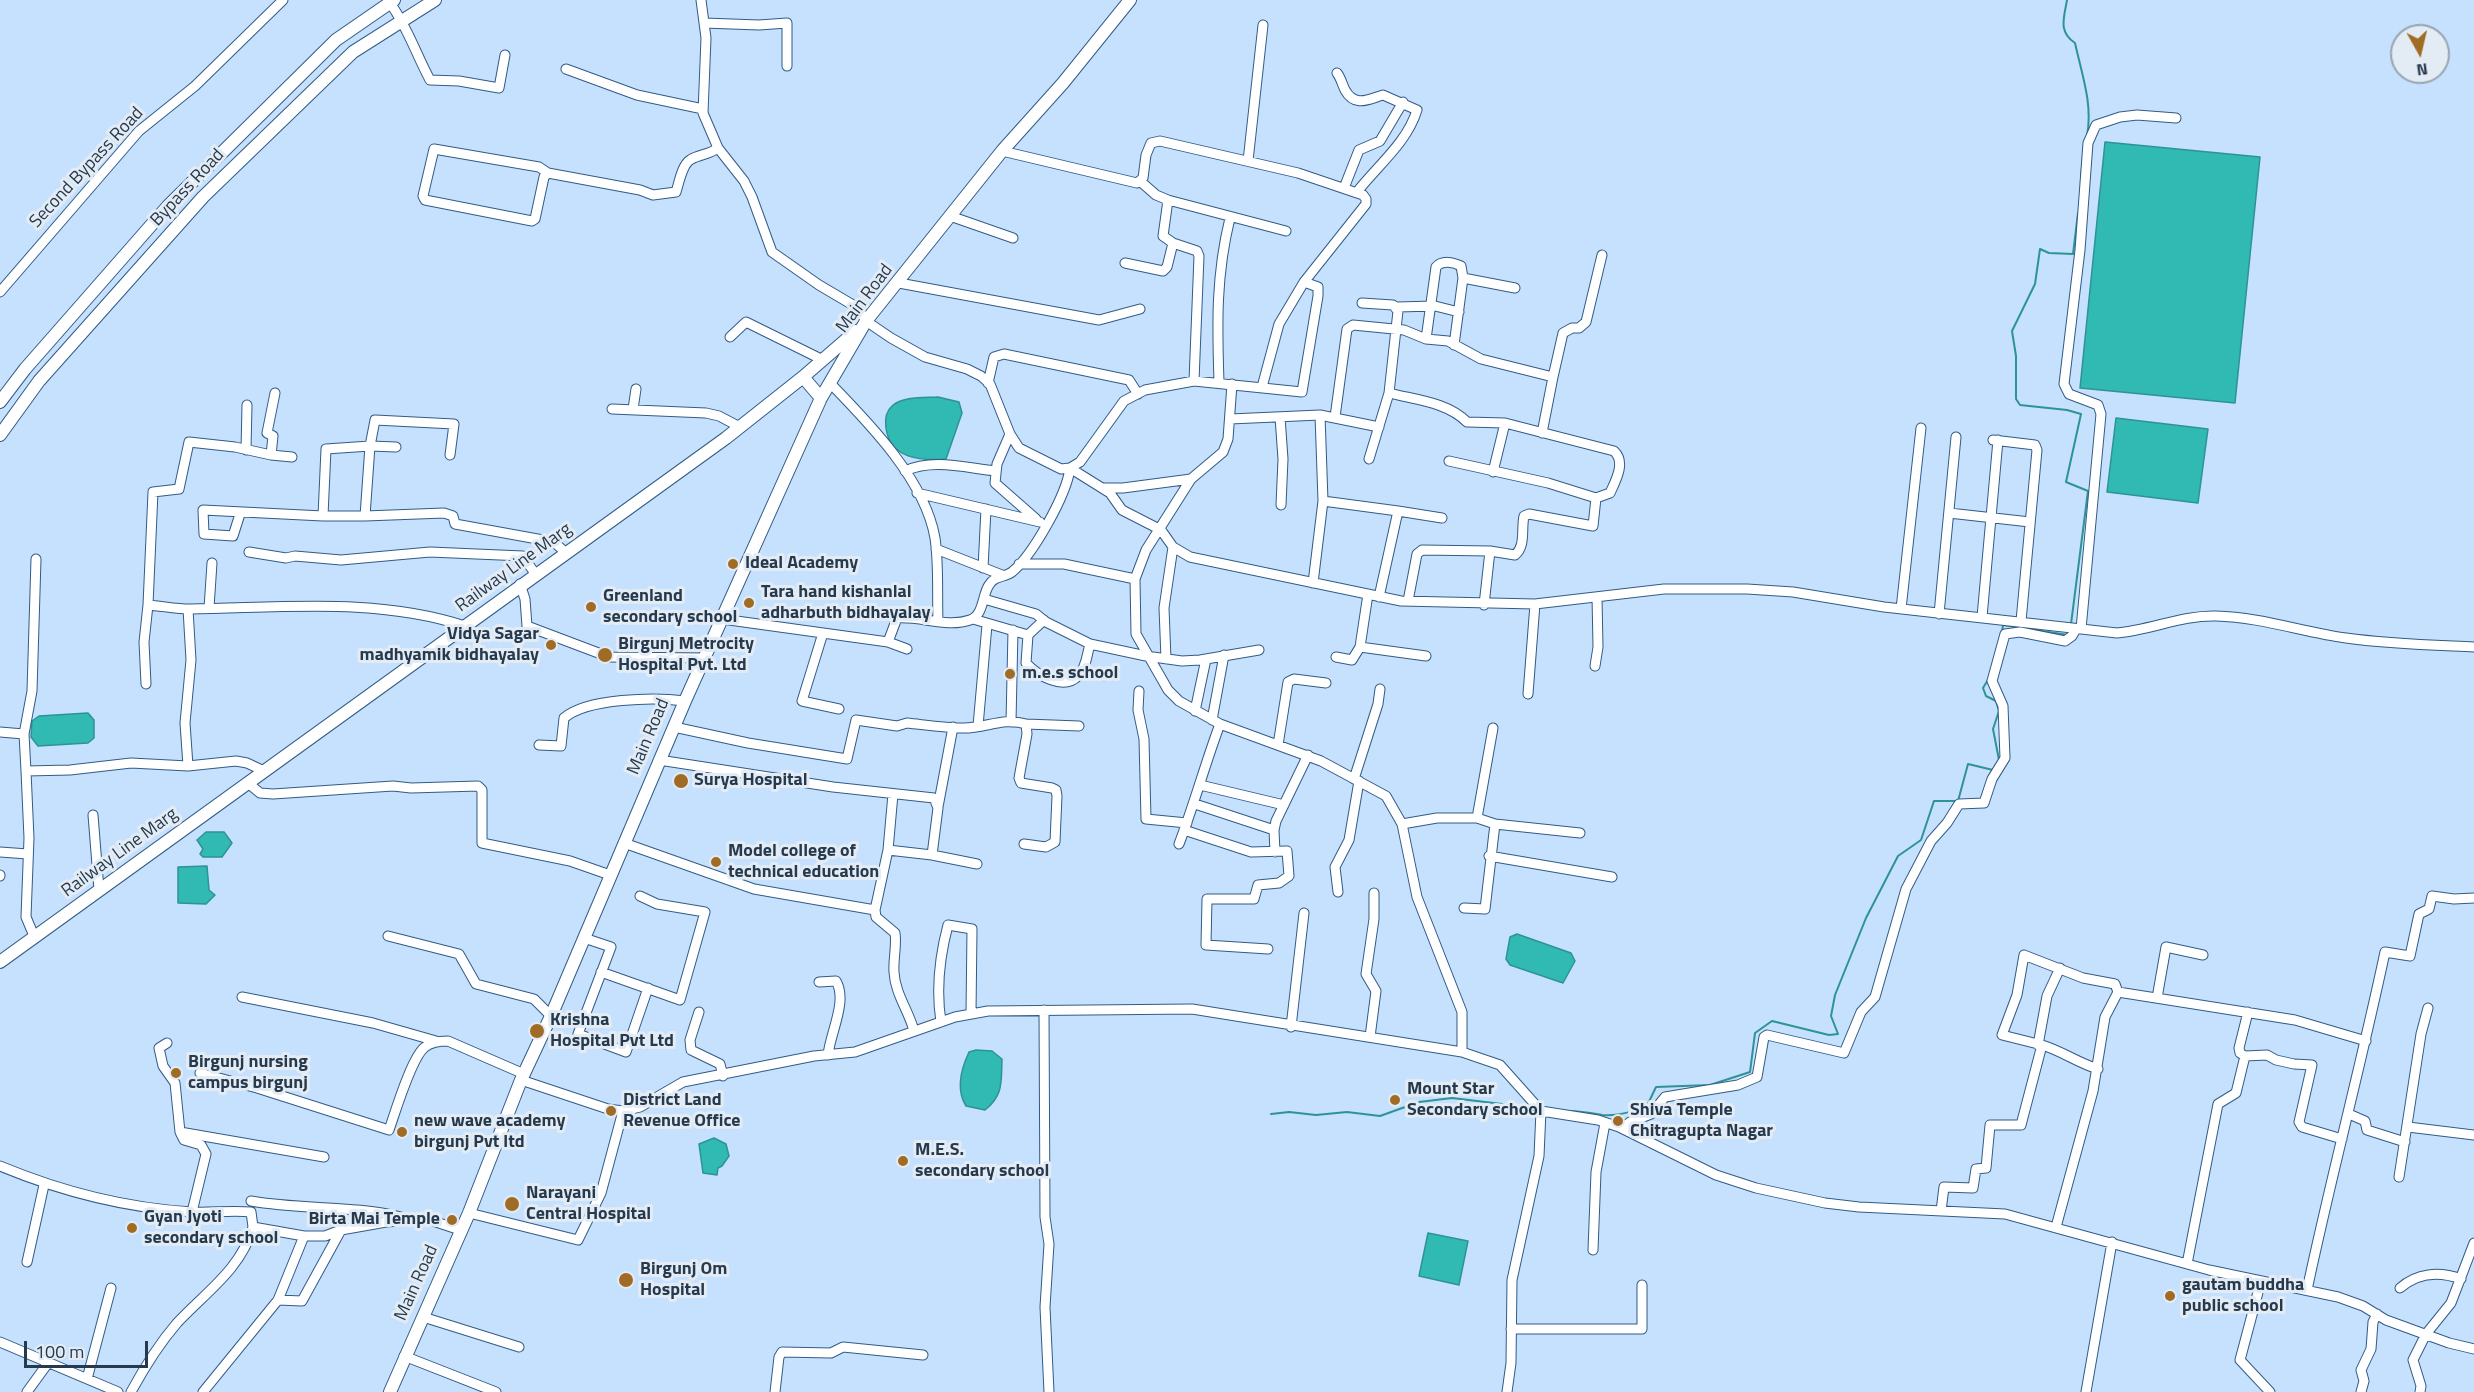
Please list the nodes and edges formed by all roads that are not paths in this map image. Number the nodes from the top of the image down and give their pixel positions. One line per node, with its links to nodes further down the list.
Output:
1 (283, 0): 37 (street, Second Bypass Road)
2 (435, 0): 6 (main road, Bypass Road)
3 (701, 0): 7 (street)
4 (1130, 0): 17 (main road, Main Road)
5 (392, 1): 6 (street); 24 (main road, Bypass Road)
6 (403, 20): 9 (street); 26 (main road, Bypass Road)
7 (705, 23): 10 (street); 14 (street)
8 (1263, 26): 18 (street)
9 (505, 55)
10 (787, 66)
11 (566, 69): 14 (street)
12 (1337, 73): 13 (street)
13 (1403, 102): 21 (street); 22 (street)
14 (703, 109): 16 (street)
15 (2176, 118): 143 (street)
16 (718, 148): 19 (street); 43 (street)
17 (1002, 151): 20 (street); 25 (main road, Main Road)
18 (1248, 161): 20 (street); 21 (street)
19 (548, 173): 19 (street)
20 (1140, 180): 23 (street)
21 (1344, 188): 22 (street)
22 (1357, 192): 34 (street)
23 (1167, 200): 27 (street); 30 (street)
24 (168, 206): 26 (main road); 49 (main road, Bypass Road)
25 (950, 216): 29 (street); 35 (main road, Main Road)
26 (184, 218): 52 (main road, Bypass Road)
27 (1230, 218): 28 (street); 54 (street)
28 (1287, 231)
29 (1013, 238)
30 (1173, 243): 32 (street); 53 (street)
31 (1602, 255): 50 (street)
32 (1125, 263)
33 (1463, 278): 36 (street); 39 (street); 42 (street)
34 (1304, 282): 58 (street); 58 (street)
35 (899, 283): 41 (street); 43 (main road, Main Road)
36 (1515, 288)
37 (0, 292)
38 (1362, 303): 40 (street)
39 (1430, 306): 40 (street); 42 (street); 46 (street)
40 (1397, 308): 44 (street)
41 (1140, 309)
42 (1459, 312): 47 (street)
43 (866, 321): 48 (main road, Railway Line Marg); 55 (main road, Main Road); 56 (street)
44 (1396, 330): 46 (street); 61 (street); 70 (street)
45 (730, 337): 48 (street)
46 (1426, 339): 47 (street)
47 (1454, 345): 50 (street)
48 (823, 360): 51 (main road, Railway Line Marg)
49 (25, 369): 52 (main road); 64 (main road, Bypass Road)
50 (1553, 376): 76 (street)
51 (803, 377): 63 (main road); 73 (main road, Railway Line Marg)
52 (39, 381): 78 (main road, Bypass Road)
53 (1194, 381): 54 (street); 62 (street)
54 (1219, 381): 57 (street)
55 (830, 383): 63 (main road, Main Road); 89 (street)
56 (988, 383): 62 (street); 77 (street)
57 (1232, 384): 58 (street); 71 (street)
58 (1262, 387)
59 (636, 389): 67 (street)
60 (275, 393): 83 (street)
61 (1389, 393): 72 (street); 74 (street)
62 (1138, 394): 88 (street)
63 (821, 398): 136 (main road, Main Road)
64 (0, 402)
65 (247, 405): 82 (street)
66 (612, 410): 67 (street)
67 (633, 410): 73 (street)
68 (1320, 415): 69 (street); 70 (street); 96 (street)
69 (1280, 417): 71 (street); 97 (street)
70 (1335, 417): 74 (street)
71 (1230, 419): 92 (street)
72 (1505, 423): 76 (street); 91 (street)
73 (740, 427): 113 (main road, Railway Line Marg)
74 (1379, 427): 86 (street)
75 (1921, 428): 133 (street)
76 (1542, 433): 95 (street)
77 (1010, 434): 88 (street); 90 (street)
78 (0, 435)
79 (1956, 437): 100 (street)
80 (370, 446): 81 (street); 84 (street); 102 (street); 103 (street)
81 (396, 447)
82 (246, 450): 83 (street); 129 (street)
83 (272, 455): 85 (street)
84 (450, 455)
85 (292, 457)
86 (1369, 459)
87 (1449, 461): 91 (street)
88 (1070, 468): 93 (street); 107 (street)
89 (905, 471): 90 (street); 94 (street)
90 (996, 471): 107 (street)
91 (1493, 472): 95 (street)
92 (1191, 479): 93 (street); 108 (street)
93 (1102, 488): 108 (street)
94 (917, 493): 98 (street); 110 (street)
95 (1596, 498): 111 (street)
96 (1323, 501): 99 (street); 121 (street)
97 (1281, 505)
98 (986, 509): 107 (street); 117 (street)
99 (1398, 511): 104 (street); 124 (street)
100 (1949, 513): 105 (street); 134 (street)
101 (240, 514): 101 (street); 102 (street)
102 (323, 516): 103 (street)
103 (365, 516): 113 (street)
104 (1442, 518)
105 (1991, 518): 106 (street); 106 (street); 135 (street)
106 (2030, 522): 140 (street)
107 (1042, 524): 116 (street)
108 (1161, 530): 109 (street); 120 (street)
109 (1173, 547): 121 (street); 158 (street)
110 (936, 549): 117 (street); 139 (street)
111 (1490, 551): 127 (street); 130 (street)
112 (249, 552): 118 (street)
113 (566, 553): 118 (main road, Railway Line Marg)
114 (36, 559): 178 (street)
115 (212, 563): 131 (street)
116 (1019, 564): 119 (street); 120 (street)
117 (983, 568): 119 (street)
118 (536, 575): 122 (main road, Railway Line Marg)
119 (1005, 576): 126 (street)
120 (1135, 579): 154 (street)
121 (1313, 583): 123 (street)
122 (520, 584): 142 (main road, Railway Line Marg); 157 (street)
123 (1368, 594): 124 (street); 149 (street)
124 (1379, 597): 127 (street)
125 (1597, 597): 128 (street); 133 (street); 160 (street)
126 (984, 599): 137 (street); 138 (street)
127 (1408, 601): 130 (street)
128 (1535, 604): 130 (street); 165 (street)
129 (148, 605): 132 (street); 162 (street)
130 (1484, 605)
131 (208, 608): 132 (street); 142 (street)
132 (188, 609): 183 (street)
133 (1901, 609): 134 (street)
134 (1939, 614): 135 (street)
135 (1982, 617): 140 (street)
136 (722, 619): 145 (street); 157 (main road, Main Road)
137 (973, 619): 139 (street); 141 (street)
138 (1044, 620): 146 (street); 148 (street)
139 (938, 621): 147 (street)
140 (2021, 621): 143 (street)
141 (987, 625): 144 (street); 172 (street)
142 (465, 626): 185 (main road, Railway Line Marg)
143 (2073, 629): 150 (street); 259 (street)
144 (1013, 630): 146 (street); 169 (street)
145 (823, 633): 147 (street); 167 (street)
146 (1028, 635): 148 (street)
147 (888, 642): 151 (street)
148 (1090, 644): 154 (street)
149 (1360, 647): 155 (street); 156 (street)
150 (2474, 647)
151 (907, 649)
152 (1259, 650): 153 (street)
153 (1224, 655): 159 (street); 170 (street)
154 (1146, 656): 158 (street); 168 (street)
155 (1426, 656)
156 (1336, 657)
157 (704, 658): 166 (main road, Main Road)
158 (1166, 659): 159 (street)
159 (1206, 659): 168 (street)
160 (1595, 666)
161 (1326, 683): 180 (street)
162 (146, 684)
163 (1380, 689): 186 (street)
164 (1139, 691): 197 (street)
165 (1528, 694)
166 (684, 701): 174 (main road, Main Road); 179 (street)
167 (839, 709)
168 (1196, 711): 170 (street)
169 (1011, 722): 171 (street); 172 (street)
170 (1216, 722): 180 (street); 188 (street)
171 (1026, 724): 173 (street); 201 (street)
172 (978, 726): 175 (street)
173 (1079, 726)
174 (674, 727): 175 (street); 182 (main road, Main Road)
175 (953, 727): 192 (street)
176 (1493, 728): 194 (street)
177 (0, 732): 178 (street)
178 (24, 734): 184 (street)
179 (539, 745)
180 (1278, 745): 181 (street)
181 (1308, 755): 186 (street); 191 (street)
182 (659, 760): 189 (street); 200 (main road, Main Road)
183 (188, 766): 184 (street); 185 (street)
184 (26, 771): 206 (street)
185 (264, 771): 187 (main road, Railway Line Marg)
186 (1356, 780): 195 (street); 213 (street)
187 (248, 783): 210 (street); 212 (main road, Railway Line Marg)
188 (1200, 785): 190 (street); 191 (street)
189 (893, 794): 192 (street); 203 (street)
190 (1195, 804): 197 (street); 198 (street)
191 (1284, 805): 198 (street)
192 (938, 808): 207 (street)
193 (93, 815): 212 (street)
194 (1477, 818): 195 (street); 196 (street)
195 (1402, 824): 247 (street)
196 (1495, 824): 199 (street); 208 (street)
197 (1186, 826): 202 (street); 205 (street)
198 (1274, 830): 205 (street)
199 (1580, 833)
200 (624, 843): 210 (main road, Main Road); 218 (street)
201 (1024, 844)
202 (1179, 844)
203 (888, 850): 207 (street); 218 (street)
204 (0, 852): 206 (street)
205 (1275, 852): 223 (street)
206 (28, 854): 220 (street)
207 (932, 855): 209 (street)
208 (1489, 855): 211 (street); 217 (street)
209 (977, 864)
210 (610, 875): 222 (main road, Main Road)
211 (1612, 878)
212 (99, 890): 220 (main road, Railway Line Marg)
213 (1338, 892)
214 (1374, 893): 242 (street)
215 (640, 896): 229 (street)
216 (2474, 898): 244 (street)
217 (1464, 908)
218 (875, 910): 241 (street)
219 (1304, 913): 240 (street)
220 (34, 936): 225 (main road, Railway Line Marg)
221 (388, 936): 238 (street)
222 (584, 938): 227 (street); 238 (main road, Main Road)
223 (1268, 949)
224 (2203, 955): 232 (street)
225 (0, 962)
226 (2060, 968): 230 (street); 246 (street); 246 (street)
227 (601, 972): 229 (street); 229 (street)
228 (819, 982): 248 (street)
229 (648, 988)
230 (2118, 992): 232 (street); 250 (street)
231 (242, 997): 243 (street)
232 (2157, 998): 236 (street)
233 (2428, 1008): 258 (street)
234 (1044, 1010): 237 (street); 240 (street); 308 (street)
235 (699, 1012): 252 (street)
236 (2248, 1012): 244 (street); 249 (street)
237 (971, 1014): 239 (street); 239 (street)
238 (551, 1016): 253 (main road, Main Road)
239 (941, 1022): 241 (street)
240 (1291, 1027): 242 (street)
241 (914, 1031): 248 (street)
242 (1370, 1037): 247 (street)
243 (436, 1041): 251 (street); 253 (street)
244 (2366, 1041): 256 (street)
245 (167, 1043): 260 (street)
246 (2040, 1045): 250 (street); 268 (street)
247 (1462, 1052): 255 (street)
248 (828, 1055): 252 (street)
249 (2245, 1056): 262 (street); 282 (street)
250 (2098, 1069): 274 (street)
251 (200, 1073)
252 (723, 1076): 254 (street)
253 (522, 1077): 254 (street); 271 (main road, Main Road)
254 (623, 1111): 271 (street)
255 (1541, 1111): 257 (street); 292 (street)
256 (2349, 1114): 262 (street); 263 (street)
257 (1605, 1123): 259 (street); 280 (street)
258 (2408, 1127): 261 (street); 263 (street)
259 (1623, 1128): 268 (street)
260 (180, 1132): 264 (street); 269 (street)
261 (2474, 1135)
262 (2342, 1138): 288 (street)
263 (2405, 1142): 266 (street)
264 (324, 1157)
265 (0, 1166): 267 (street)
266 (2398, 1177)
267 (44, 1185): 269 (street); 281 (street)
268 (1941, 1211): 274 (street)
269 (192, 1212): 270 (street)
270 (251, 1212): 272 (street); 273 (street)
271 (470, 1213): 276 (main road, Main Road)
272 (406, 1219): 275 (street); 276 (street)
273 (254, 1227): 277 (street); 303 (street)
274 (2056, 1227): 278 (street)
275 (340, 1230): 277 (street); 289 (street)
276 (460, 1230): 291 (main road, Main Road)
277 (304, 1236): 289 (street)
278 (2112, 1242): 282 (street); 310 (street)
279 (2474, 1243): 283 (street)
280 (1593, 1250)
281 (27, 1262)
282 (2187, 1264): 284 (street)
283 (2461, 1279): 287 (street); 293 (street)
284 (2261, 1281): 288 (street); 311 (street)
285 (1642, 1285): 292 (street)
286 (111, 1288): 300 (street)
287 (2400, 1288)
288 (2307, 1290): 290 (street)
289 (279, 1300): 304 (street)
290 (2377, 1314): 293 (street); 312 (street)
291 (423, 1317): 295 (street); 298 (main road, Main Road)
292 (1511, 1329): 309 (street)
293 (2426, 1334): 296 (street); 313 (street)
294 (0, 1342): 299 (street)
295 (519, 1347)
296 (2474, 1348)
297 (923, 1355): 307 (street)
298 (404, 1356): 305 (main road, Main Road); 306 (street)
299 (48, 1364): 300 (street); 301 (street)
300 (87, 1379): 302 (street)
301 (27, 1392)
302 (118, 1392)
303 (130, 1392)
304 (202, 1392)
305 (390, 1392)
306 (496, 1392)
307 (775, 1392)
308 (1048, 1392)
309 (1507, 1392)
310 (2086, 1392)
311 (2270, 1392)
312 (2361, 1392)
313 (2420, 1392)

